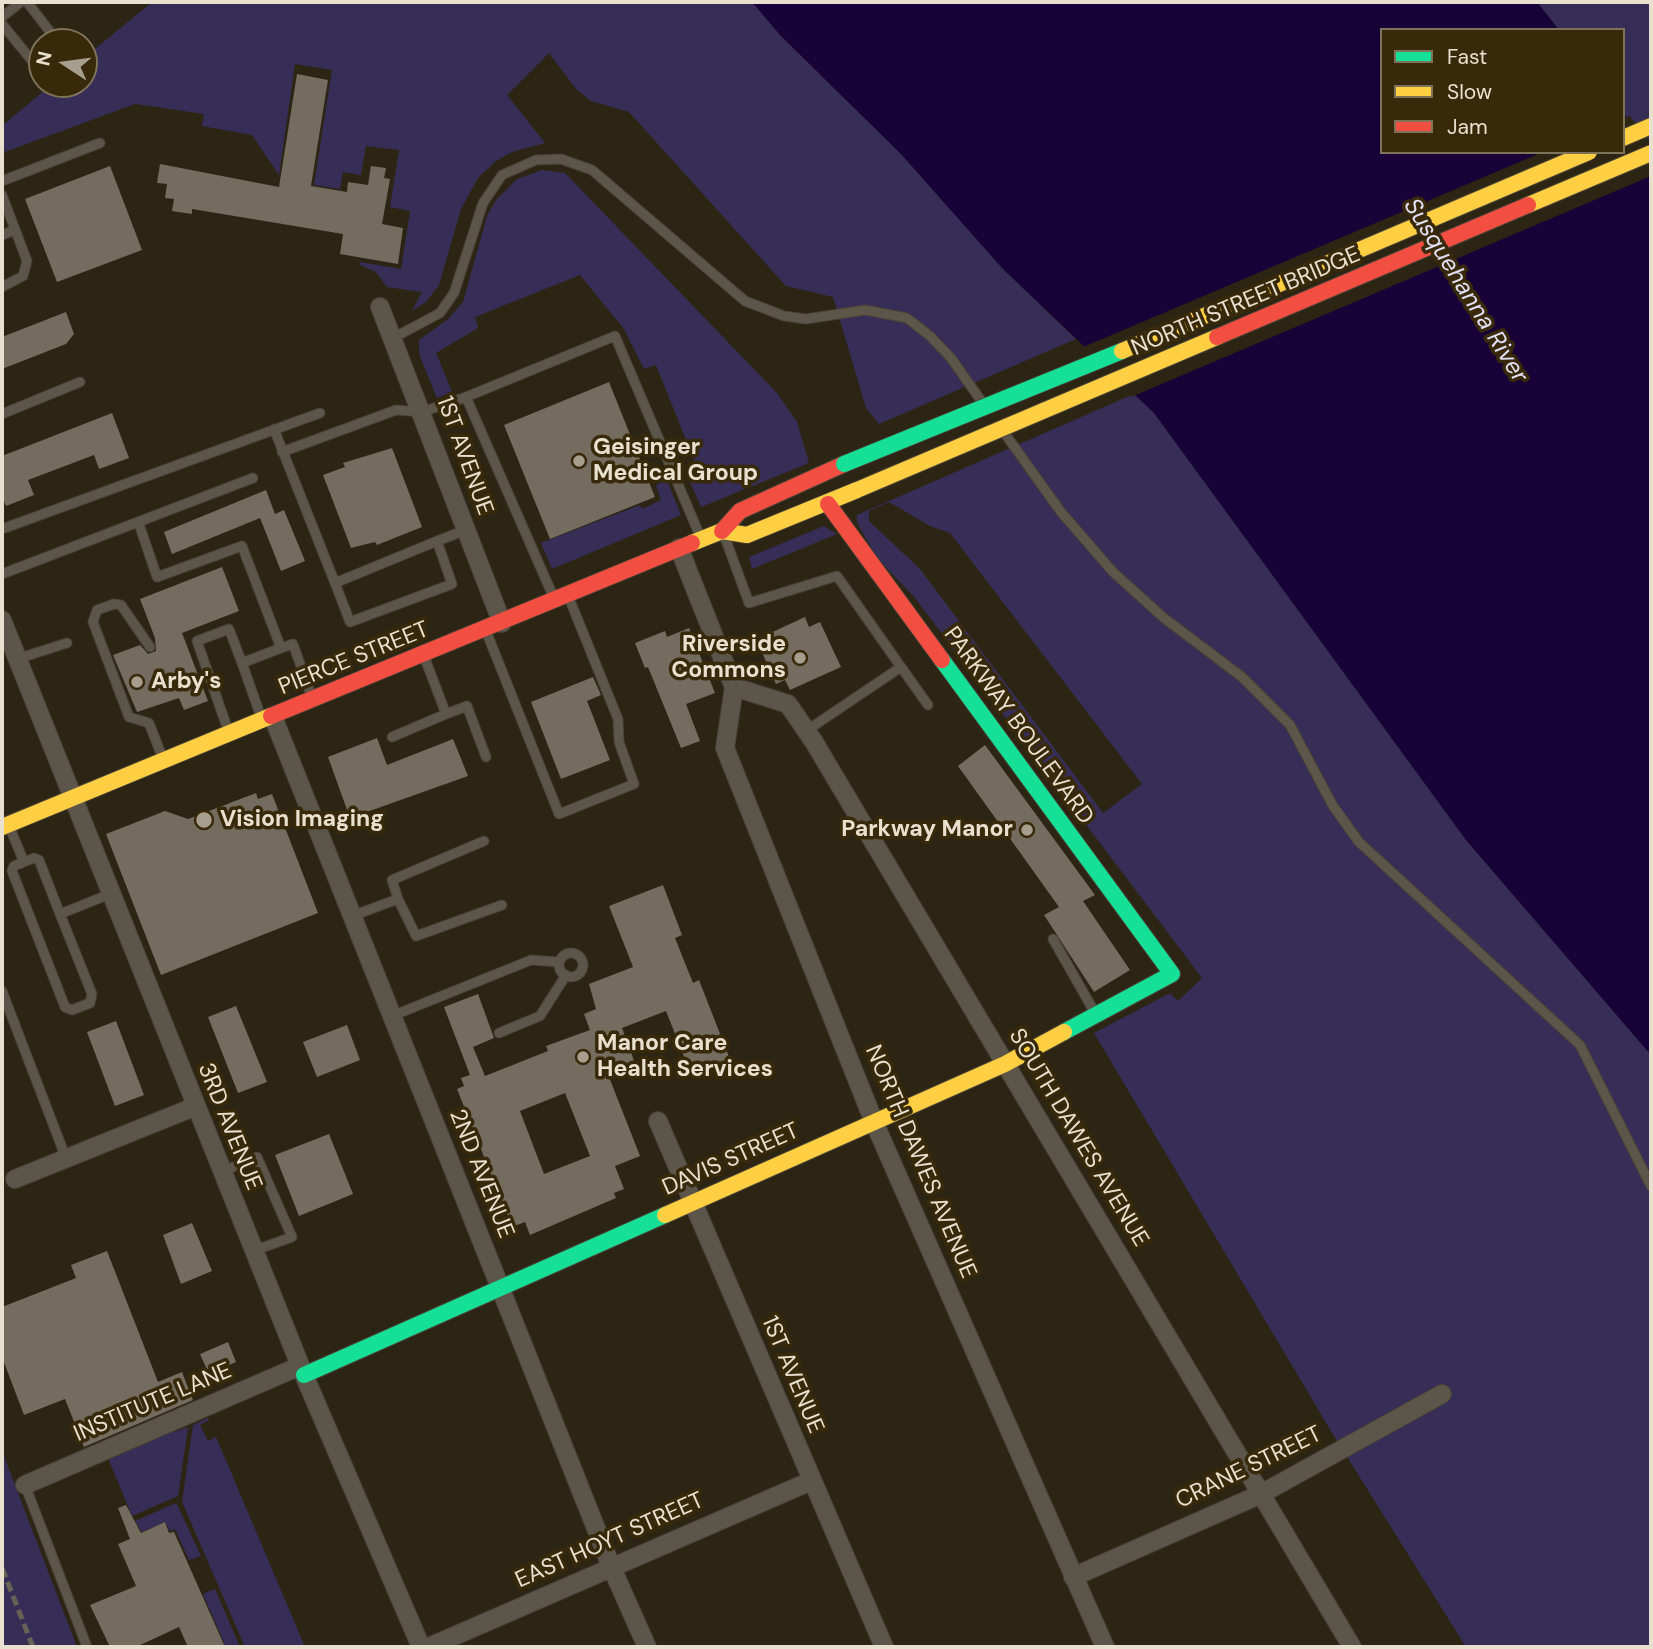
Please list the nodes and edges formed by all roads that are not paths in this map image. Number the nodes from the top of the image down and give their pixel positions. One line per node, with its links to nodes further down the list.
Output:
1 (21, 2): 3 (lane)
2 (27, 2): 5 (lane)
3 (2, 17)
4 (2, 24): 6 (lane)
5 (47, 28)
6 (28, 56)
7 (1651, 126): 8 (main road)
8 (1625, 137)
9 (100, 143): 12 (lane)
10 (1651, 153): 28 (main road, NORTH STREET BRIDGE, bridge)
11 (1584, 154): 26 (main road, NORTH STREET BRIDGE, bridge)
12 (2, 181)
13 (2, 195): 14 (lane)
14 (15, 230): 15 (lane); 16 (lane)
15 (2, 235)
16 (2, 287)
17 (380, 307): 18 (street, 1ST AVENUE)
18 (395, 337): 22 (street, 1ST AVENUE); 83 (lane)
19 (79, 382): 23 (lane)
20 (466, 397): 22 (lane); 34 (lane); 39 (lane)
21 (320, 412): 24 (lane)
22 (422, 412): 25 (lane); 32 (street, 1ST AVENUE)
23 (2, 414)
24 (274, 429): 25 (lane); 31 (lane)
25 (282, 452): 38 (lane)
26 (844, 464): 33 (main road, PIERCE STREET)
27 (253, 478): 30 (lane)
28 (857, 490): 29 (main road, PIERCE STREET)
29 (828, 504): 33 (main road, PIERCE STREET); 70 (main road, PARKWAY BOULEVARD)
30 (139, 524): 37 (lane); 44 (lane)
31 (2, 529)
32 (466, 530): 35 (lane); 41 (street, 1ST AVENUE)
33 (722, 531): 34 (main road, PIERCE STREET); 48 (lane)
34 (701, 539): 36 (main road, PIERCE STREET)
35 (438, 541): 38 (lane); 38 (lane)
36 (679, 548): 39 (main road, PIERCE STREET); 49 (street)
37 (2, 573)
38 (335, 583)
39 (561, 598): 41 (main road, PIERCE STREET); 41 (lane)
40 (2, 620): 46 (street, 3RD AVENUE)
41 (494, 626): 45 (main road, PIERCE STREET)
42 (67, 643): 46 (lane)
43 (150, 647): 58 (lane)
44 (281, 648): 47 (lane); 50 (lane)
45 (424, 655): 50 (main road, PIERCE STREET); 52 (lane)
46 (17, 659): 59 (street, 3RD AVENUE)
47 (242, 663): 53 (lane); 55 (lane)
48 (901, 667): 51 (lane); 54 (lane)
49 (734, 687): 54 (street, SOUTH DAWES AVENUE); 79 (street, NORTH DAWES AVENUE)
50 (312, 700): 53 (main road, PIERCE STREET)
51 (928, 705)
52 (446, 714): 56 (lane); 57 (lane)
53 (268, 719): 55 (main road, PIERCE STREET); 67 (street, 2ND AVENUE)
54 (806, 731): 76 (street, SOUTH DAWES AVENUE)
55 (230, 734): 58 (main road, PIERCE STREET)
56 (392, 737)
57 (486, 757)
58 (164, 761): 59 (main road, PIERCE STREET)
59 (72, 798): 60 (main road, PIERCE STREET); 63 (street, 3RD AVENUE)
60 (5, 826): 62 (lane)
61 (484, 841): 64 (lane)
62 (24, 862): 66 (lane); 66 (lane)
63 (110, 894): 66 (lane); 77 (street, 3RD AVENUE)
64 (398, 899): 65 (lane); 67 (lane)
65 (502, 905)
66 (60, 914)
67 (352, 916): 74 (street, 2ND AVENUE)
68 (1053, 939): 73 (lane)
69 (559, 962): 71 (lane); 71 (lane); 74 (lane)
70 (1172, 974): 73 (main road, DAVIS STREET)
71 (566, 975): 75 (lane)
72 (2, 989): 80 (lane)
73 (1096, 1015): 76 (main road, DAVIS STREET)
74 (392, 1016): 86 (street, 2ND AVENUE)
75 (499, 1033)
76 (1005, 1064): 79 (main road, DAVIS STREET); 91 (street, SOUTH DAWES AVENUE)
77 (194, 1107): 80 (street); 81 (street, 3RD AVENUE)
78 (658, 1121): 84 (street, 1ST AVENUE)
79 (874, 1122): 84 (main road, DAVIS STREET); 93 (street, NORTH DAWES AVENUE)
80 (66, 1158): 82 (street)
81 (221, 1172): 85 (street, 3RD AVENUE); 85 (lane)
82 (15, 1179)
83 (1651, 1186)
84 (691, 1202): 86 (main road, DAVIS STREET); 89 (street, 1ST AVENUE)
85 (253, 1251): 87 (street, 3RD AVENUE)
86 (501, 1290): 87 (main road, DAVIS STREET); 92 (street, 2ND AVENUE)
87 (302, 1371): 90 (street, INSTITUTE LANE); 95 (street, 3RD AVENUE)
88 (1443, 1394): 91 (street, CRANE STREET)
89 (811, 1480): 92 (street, EAST HOYT STREET); 98 (street, 1ST AVENUE)
90 (25, 1485): 94 (lane)
91 (1261, 1494): 93 (street, CRANE STREET); 100 (street, SOUTH DAWES AVENUE)
92 (611, 1566): 96 (street, EAST HOYT STREET); 97 (street, 2ND AVENUE)
93 (1073, 1577): 99 (street, NORTH DAWES AVENUE)
94 (86, 1647)
95 (421, 1647)
96 (429, 1647)
97 (647, 1647)
98 (884, 1647)
99 (1105, 1647)
100 (1352, 1647)

